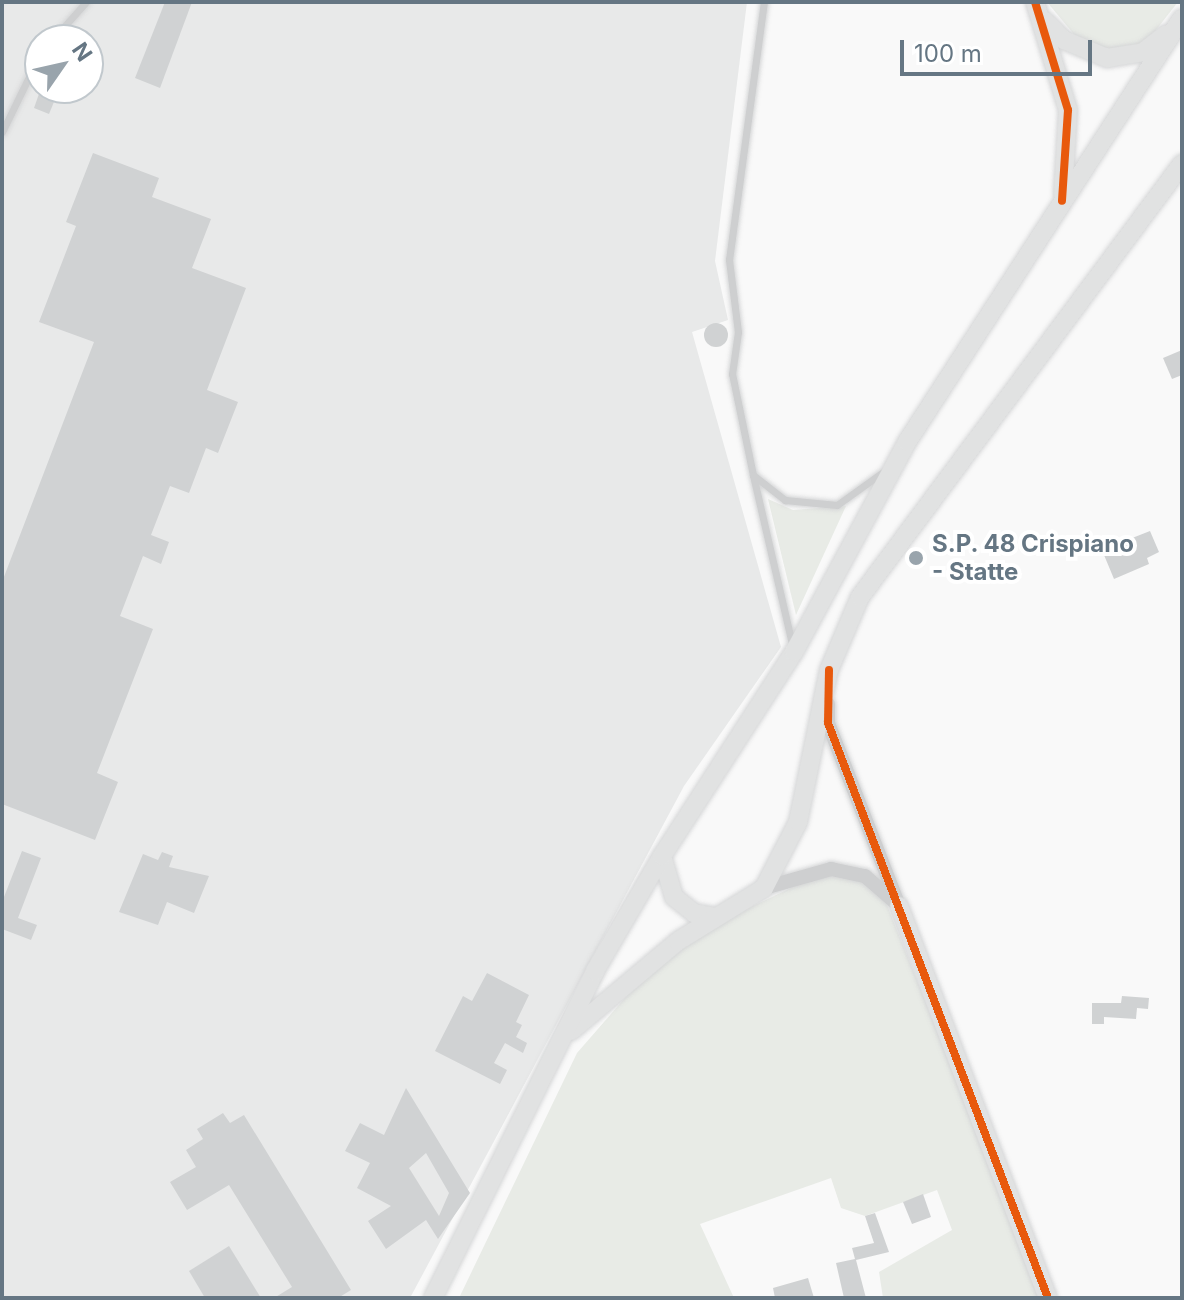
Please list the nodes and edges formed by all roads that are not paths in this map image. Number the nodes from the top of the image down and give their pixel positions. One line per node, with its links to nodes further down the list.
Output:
1 (86, 2): 6 (lane)
2 (764, 2): 13 (lane)
3 (1035, 2): 4 (main road)
4 (1045, 21): 5 (main road); 11 (main road)
5 (1179, 22): 11 (main road)
6 (66, 24)
7 (24, 82): 8 (lane)
8 (6, 113): 9 (lane)
9 (2, 132)
10 (1182, 164): 15 (main road)
11 (1062, 201): 12 (main road)
12 (894, 463): 13 (lane); 14 (main road)
13 (753, 475): 14 (lane)
14 (794, 652): 16 (main road)
15 (829, 670): 17 (main road); 18 (street)
16 (662, 856): 19 (main road); 20 (main road)
17 (764, 888): 18 (street); 19 (main road)
18 (899, 906): 22 (main road)
19 (717, 917): 20 (main road)
20 (565, 1036): 21 (main road)
21 (433, 1298)
22 (1048, 1298)

